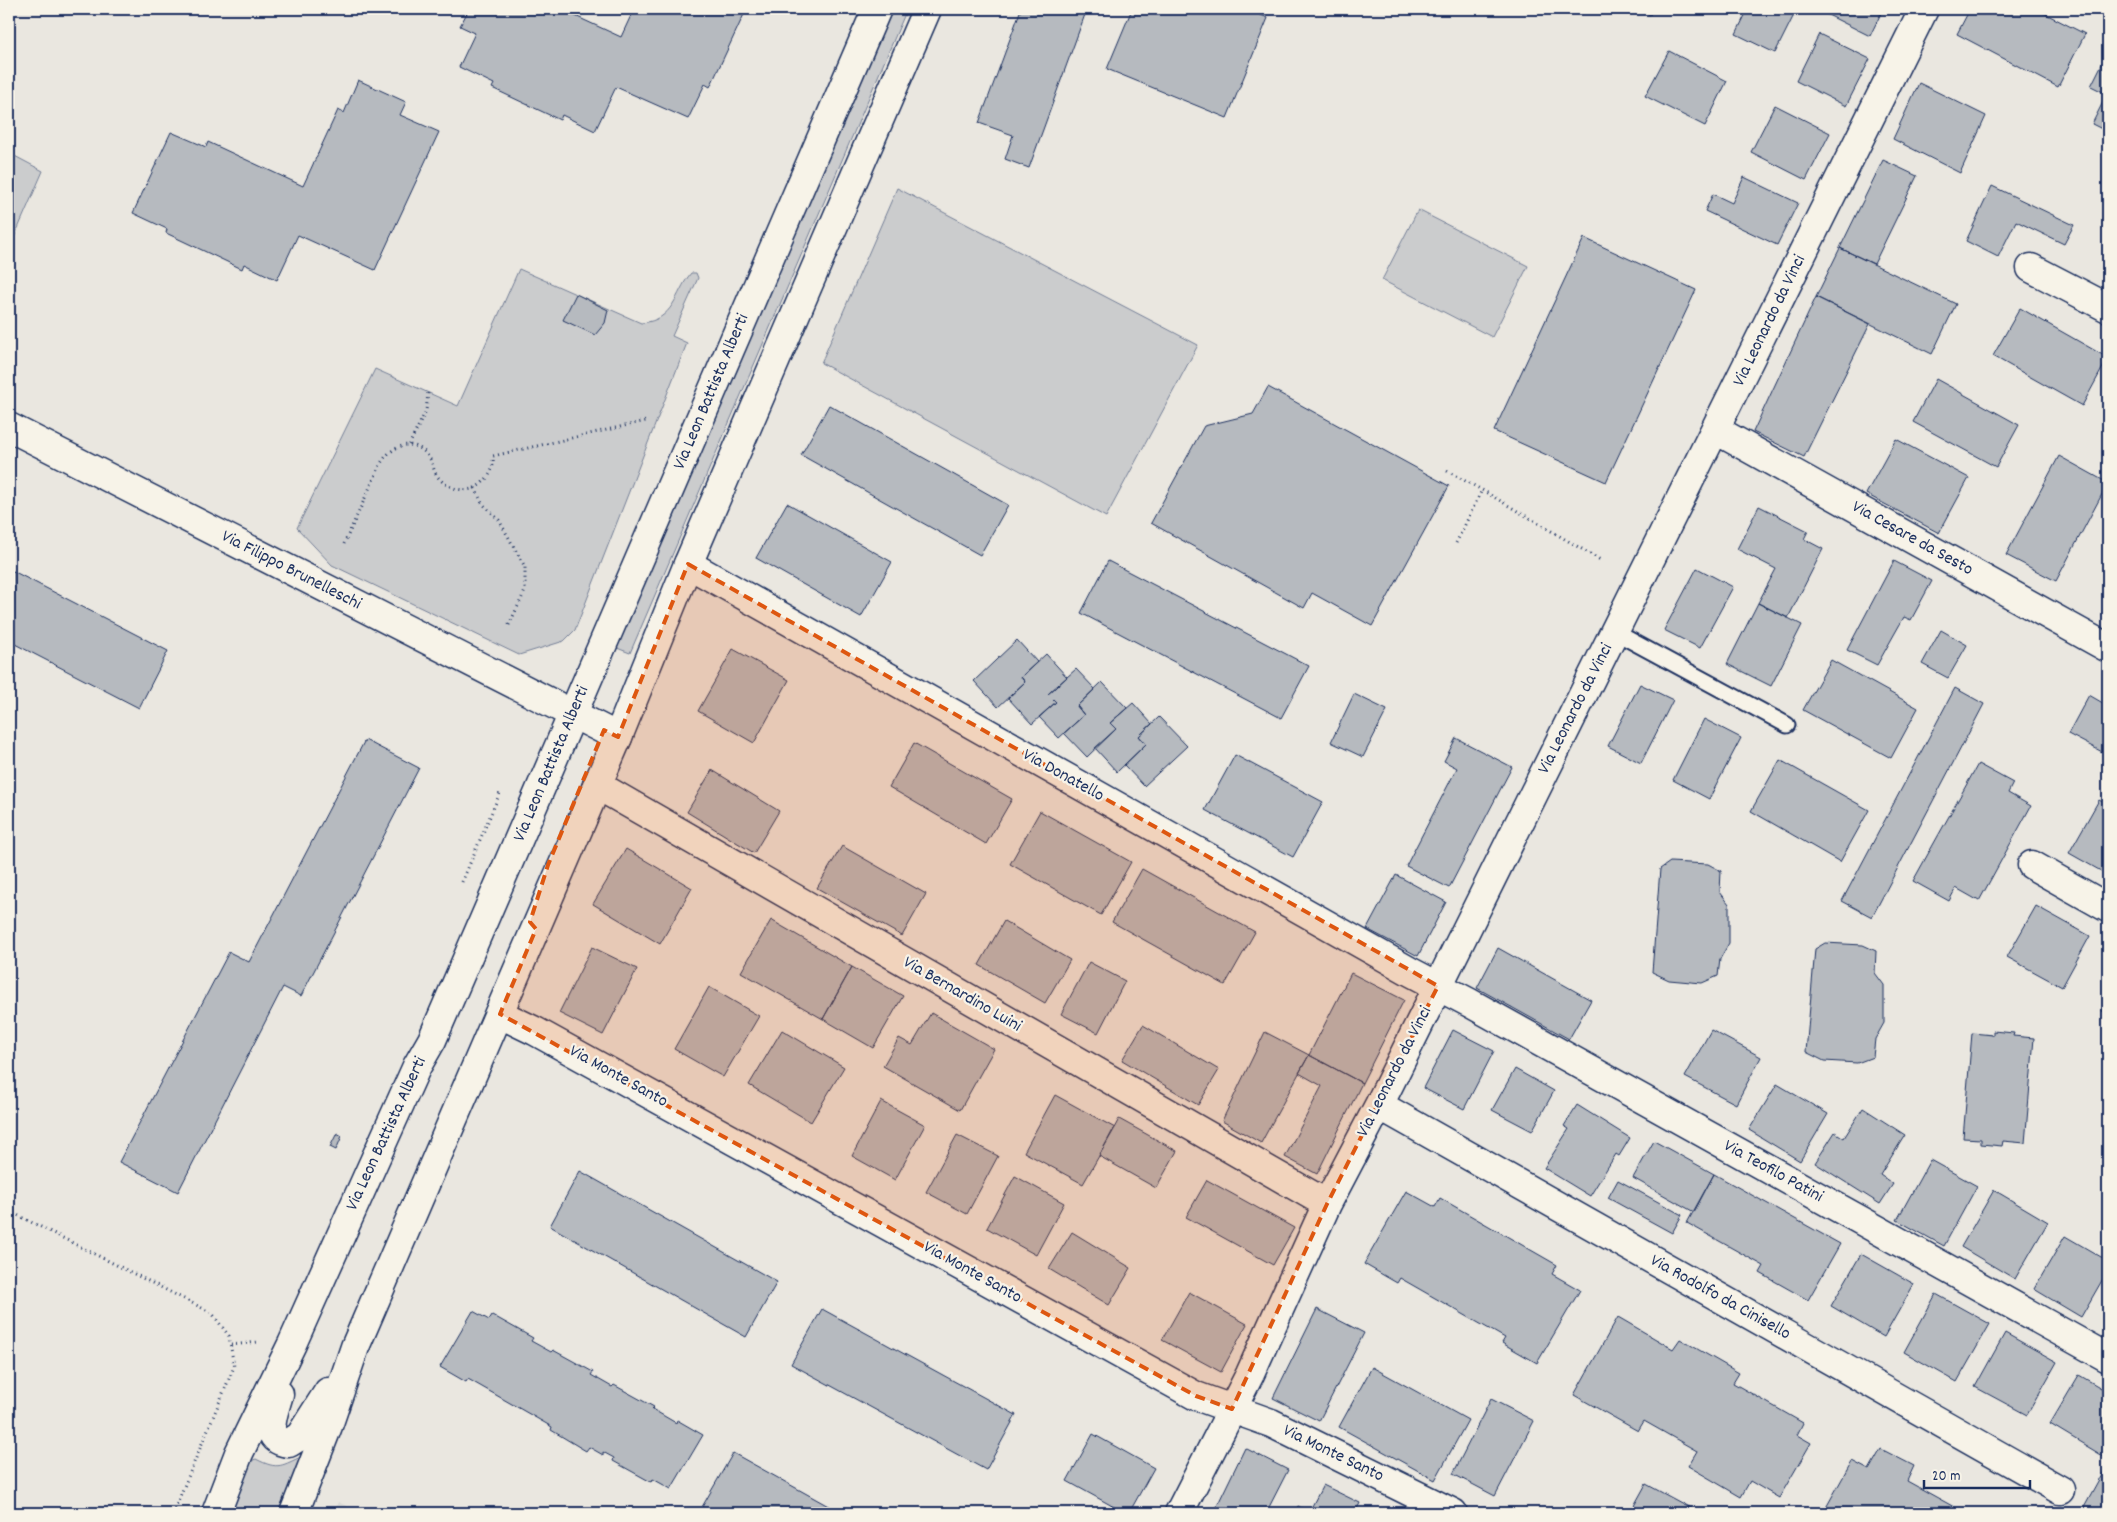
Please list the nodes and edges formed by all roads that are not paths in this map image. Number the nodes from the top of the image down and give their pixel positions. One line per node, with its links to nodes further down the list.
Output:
1 (877, 9): 11 (street, Via Leon Battista Alberti)
2 (927, 9): 8 (street)
3 (1924, 9): 7 (street, Via Leonardo da Vinci)
4 (2031, 268): 5 (street)
5 (2108, 308)
6 (9, 427): 11 (street, Via Filippo Brunelleschi)
7 (1716, 430): 9 (street, Via Leonardo da Vinci); 10 (street, Via Cesare da Sesto)
8 (688, 564): 13 (street); 18 (street, Via Donatello)
9 (1615, 632): 12 (lane, Via Leonardo da Vinci); 18 (street, Via Leonardo da Vinci)
10 (2108, 648)
11 (573, 715): 13 (street, Via Filippo Brunelleschi); 22 (street, Via Leon Battista Alberti)
12 (1787, 724)
13 (611, 734): 14 (street); 17 (street)
14 (597, 785): 17 (street); 21 (street, Via Bernardino Luini)
15 (2032, 865): 16 (street)
16 (2108, 908)
17 (536, 930): 19 (street)
18 (1438, 986): 20 (street, Via Leonardo da Vinci); 24 (street, Via Teofilo Patini)
19 (500, 1014): 23 (street); 25 (street, Via Monte Santo)
20 (1379, 1105): 21 (street, Via Leonardo da Vinci); 26 (street, Via Rodolfo da Cinisello)
21 (1327, 1204): 25 (street, Via Leonardo da Vinci)
22 (292, 1344): 23 (street); 27 (street, Via Leon Battista Alberti)
23 (355, 1348): 28 (street)
24 (2108, 1358)
25 (1232, 1409): 29 (street, Via Leonardo da Vinci); 30 (street, Via Monte Santo)
26 (2060, 1490)
27 (216, 1513)
28 (294, 1513)
29 (1179, 1513)
30 (1453, 1513)

